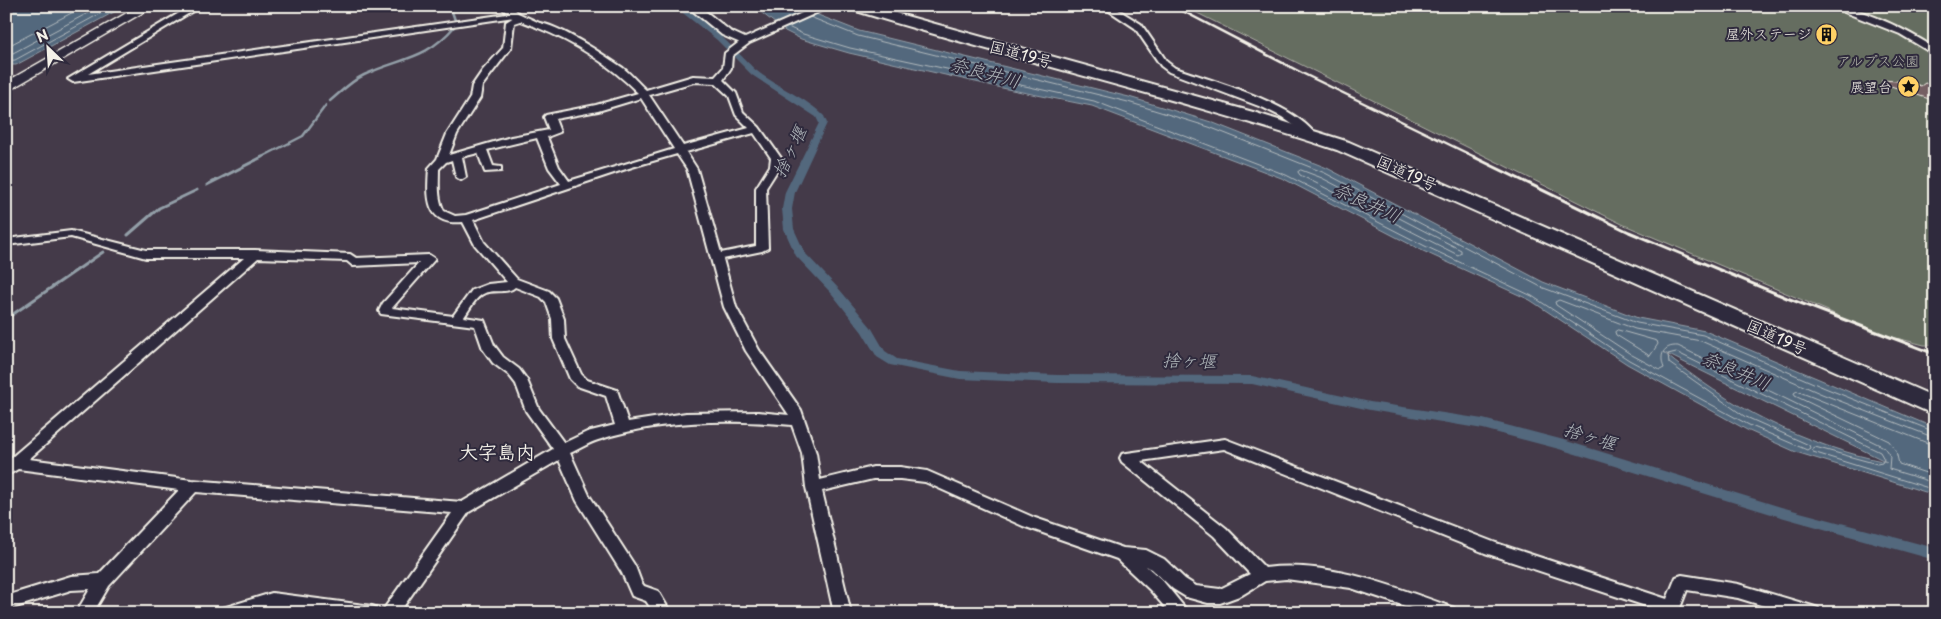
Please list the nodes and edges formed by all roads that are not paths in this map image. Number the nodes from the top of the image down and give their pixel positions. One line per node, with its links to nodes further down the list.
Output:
1 (148, 6): 14 (main road)
2 (197, 6): 9 (street)
3 (506, 6): 9 (street)
4 (692, 6): 11 (street)
5 (827, 6): 11 (street)
6 (855, 6): 17 (highway, 国道19号)
7 (1106, 6): 17 (street)
8 (1833, 6): 12 (street)
9 (517, 16): 10 (street); 22 (street)
10 (539, 25): 15 (street)
11 (748, 43): 13 (street)
12 (1935, 52)
13 (718, 80): 15 (street); 16 (street)
14 (6, 88)
15 (643, 93): 18 (street); 20 (street)
16 (756, 129): 20 (street); 29 (street)
17 (1309, 133): 32 (highway, 国道19号)
18 (541, 135): 19 (street); 25 (street)
19 (482, 149): 21 (street); 23 (street)
20 (682, 151): 25 (street); 29 (street)
21 (457, 157): 22 (street); 24 (street)
22 (442, 160): 26 (street)
23 (497, 169)
24 (460, 177)
25 (568, 186): 26 (street)
26 (467, 218): 30 (street)
27 (6, 242): 28 (street)
28 (255, 254): 31 (street); 36 (street)
29 (716, 257): 33 (street)
30 (513, 282): 31 (street); 34 (street)
31 (456, 320): 35 (street)
32 (1935, 407)
33 (798, 421): 34 (street); 38 (street)
34 (622, 428): 35 (street)
35 (562, 451): 39 (street); 49 (street)
36 (9, 465): 37 (street)
37 (192, 486): 39 (street); 42 (street)
38 (814, 486): 40 (street); 50 (street)
39 (464, 508): 48 (street)
40 (1122, 554): 41 (street); 51 (street)
41 (1262, 575): 44 (street); 52 (street)
42 (103, 581): 43 (street); 45 (street)
43 (6, 603)
44 (1670, 610): 53 (street)
45 (84, 613)
46 (229, 613): 47 (street)
47 (372, 613)
48 (389, 613)
49 (664, 613)
50 (843, 613)
51 (1180, 613)
52 (1448, 613)
53 (1812, 613)

